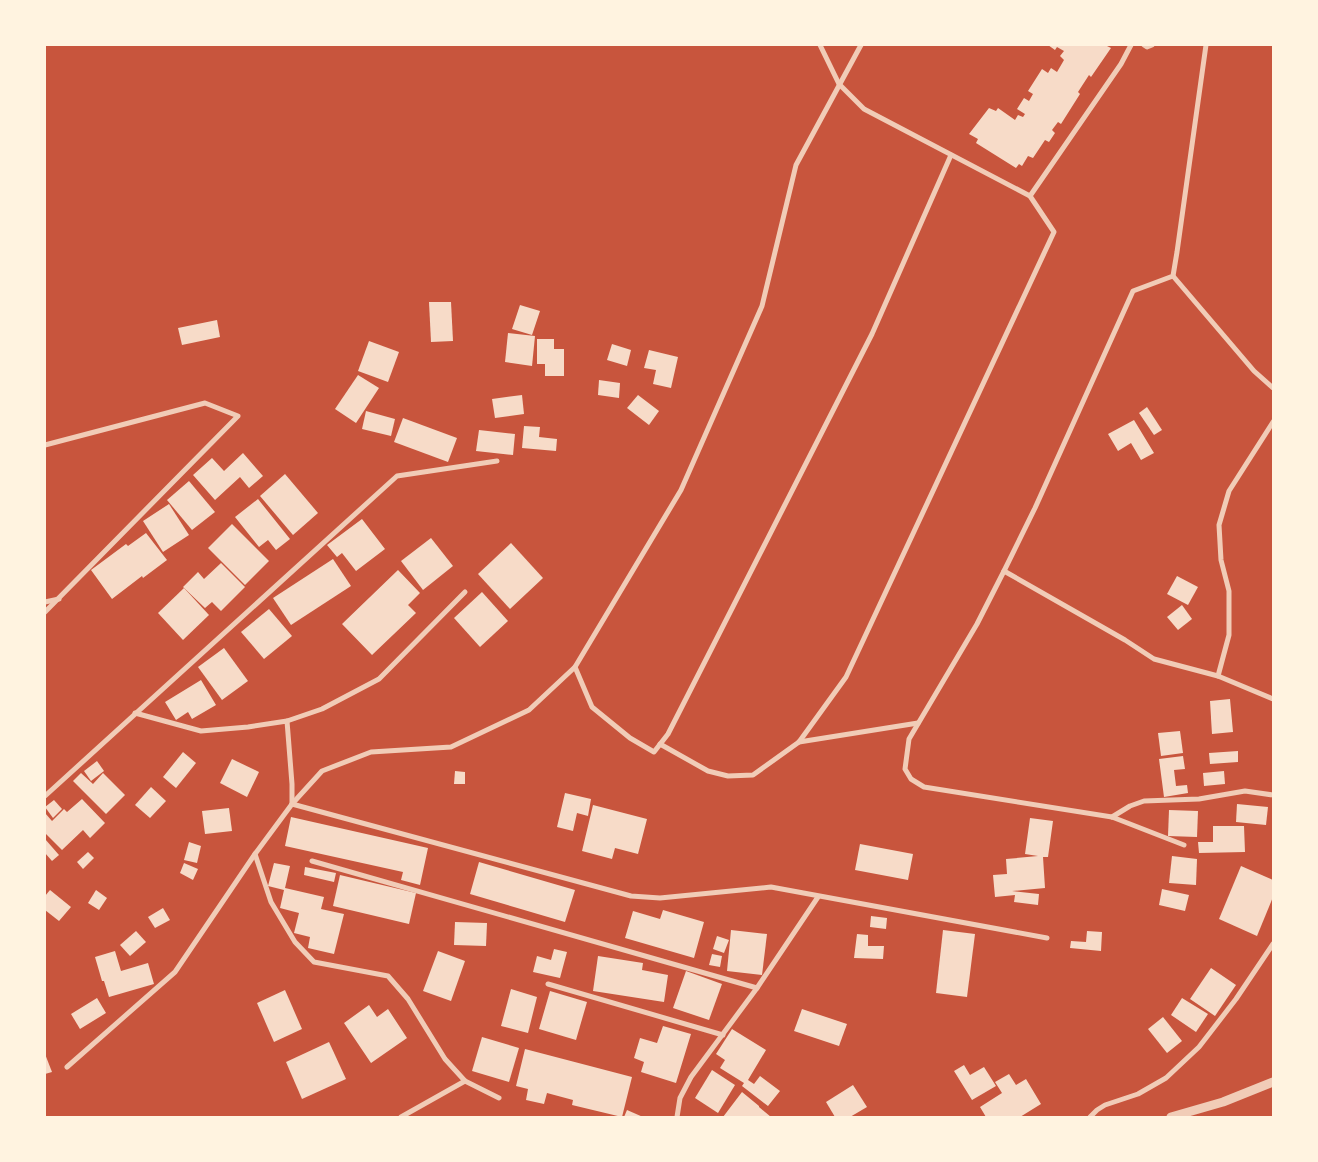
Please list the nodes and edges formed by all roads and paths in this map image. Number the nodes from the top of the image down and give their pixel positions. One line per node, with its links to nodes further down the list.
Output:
1 (820, 45): 7 (street)
2 (861, 45): 7 (street)
3 (1131, 45): 9 (street)
4 (1144, 45): 5 (street)
5 (1152, 45)
6 (1206, 45): 10 (street)
7 (839, 84): 8 (street); 20 (street)
8 (952, 155): 9 (street); 27 (street)
9 (1030, 196): 26 (street)
10 (1173, 276): 11 (street); 15 (street)
11 (1273, 388)
12 (1273, 422): 21 (street)
13 (45, 445): 17 (street)
14 (497, 461): 23 (street)
15 (1004, 571): 21 (street); 25 (street)
16 (464, 592): 24 (street)
17 (60, 598): 18 (street); 19 (street)
18 (45, 602)
19 (45, 612)
20 (575, 667): 27 (street); 30 (street)
21 (1218, 676): 22 (street)
22 (1273, 699)
23 (135, 713): 24 (street); 29 (street)
24 (287, 721): 30 (street)
25 (918, 724): 26 (street); 31 (street)
26 (800, 742): 27 (street)
27 (660, 744)
28 (1273, 795): 31 (street)
29 (45, 796)
30 (292, 804): 33 (street); 35 (street)
31 (1112, 817): 32 (street)
32 (1184, 844)
33 (255, 854): 41 (street); 42 (street)
34 (312, 862): 39 (street)
35 (818, 897): 36 (street); 39 (street)
36 (1047, 938)
37 (1273, 944): 47 (street)
38 (548, 984): 40 (street)
39 (757, 988): 40 (street)
40 (723, 1035): 46 (street)
41 (67, 1067)
42 (465, 1081): 44 (street); 45 (street)
43 (1273, 1082): 48 (street)
44 (499, 1098)
45 (401, 1117)
46 (677, 1117)
47 (1090, 1117)
48 (1173, 1117)

